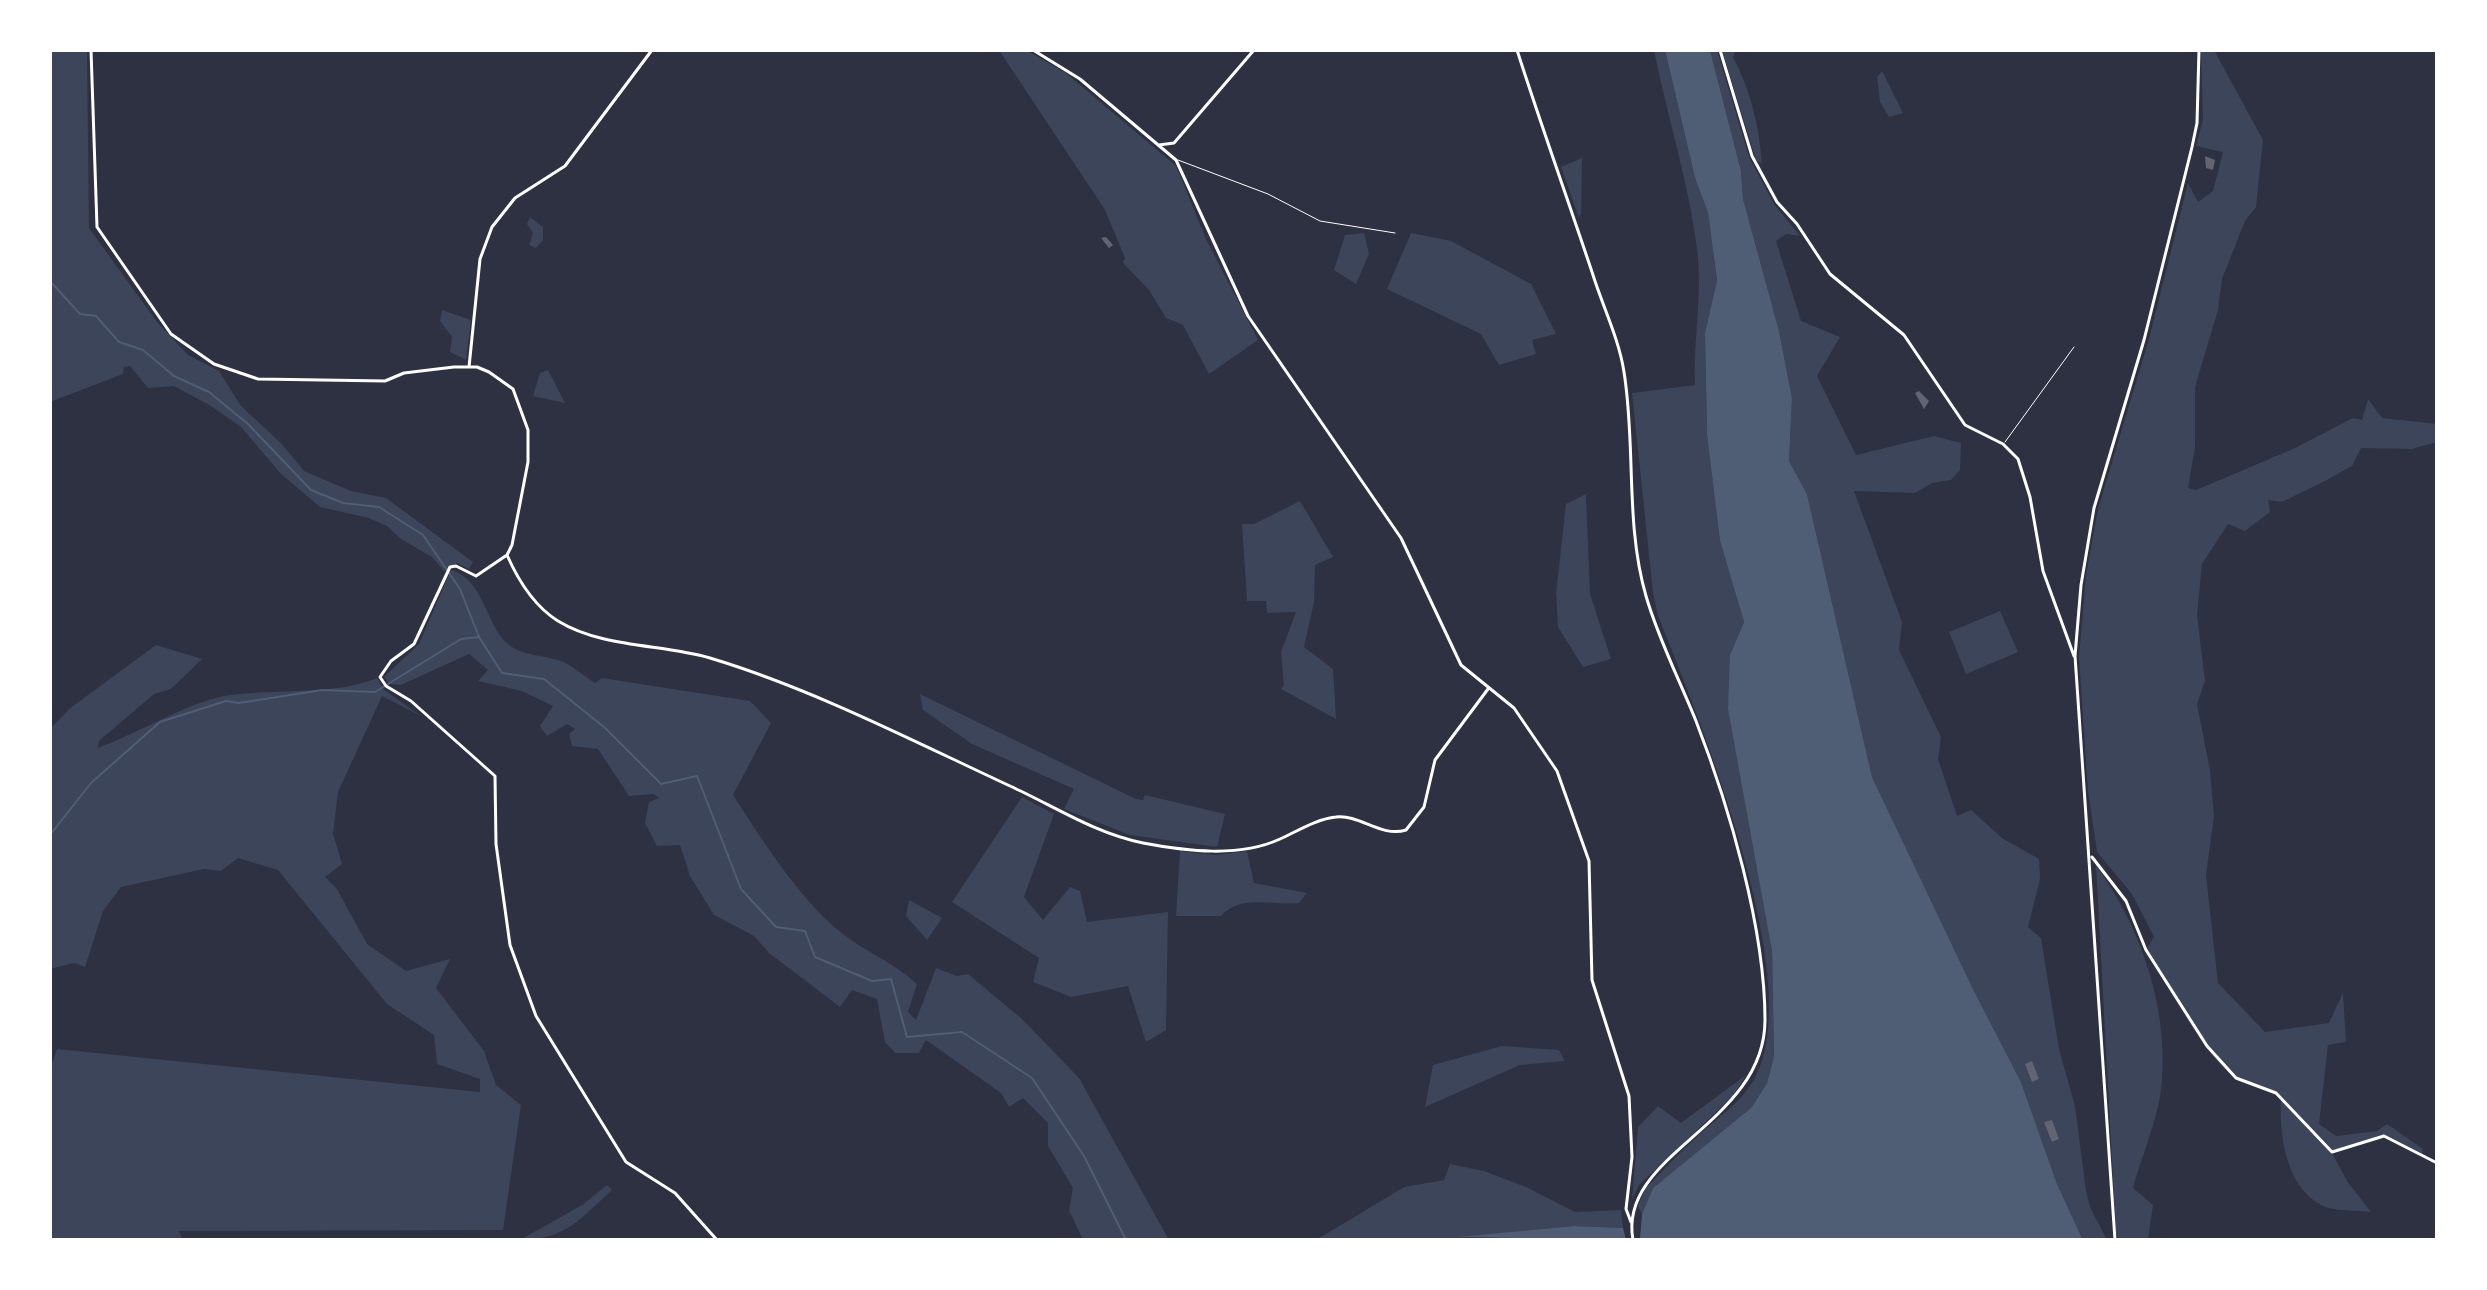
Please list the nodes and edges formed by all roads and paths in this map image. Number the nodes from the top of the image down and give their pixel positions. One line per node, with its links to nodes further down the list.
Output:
1 (91, 50): 13 (street)
2 (652, 50): 13 (street)
3 (1033, 50): 9 (street)
4 (1254, 50): 8 (street)
5 (1517, 50): 20 (street)
6 (1720, 50): 14 (street)
7 (2199, 50): 16 (street)
8 (1174, 143): 9 (street); 10 (street)
9 (1159, 145): 10 (street)
10 (1175, 159): 11 (lane); 17 (street)
11 (1395, 233)
12 (2074, 347): 14 (lane)
13 (469, 367): 15 (street)
14 (2003, 444): 16 (street)
15 (507, 555): 17 (street); 21 (street)
16 (2075, 656): 18 (street)
17 (1489, 688): 20 (street)
18 (2091, 857): 19 (street); 23 (street)
19 (2437, 1163)
20 (1631, 1222): 22 (street)
21 (717, 1240)
22 (1633, 1240)
23 (2115, 1240)

